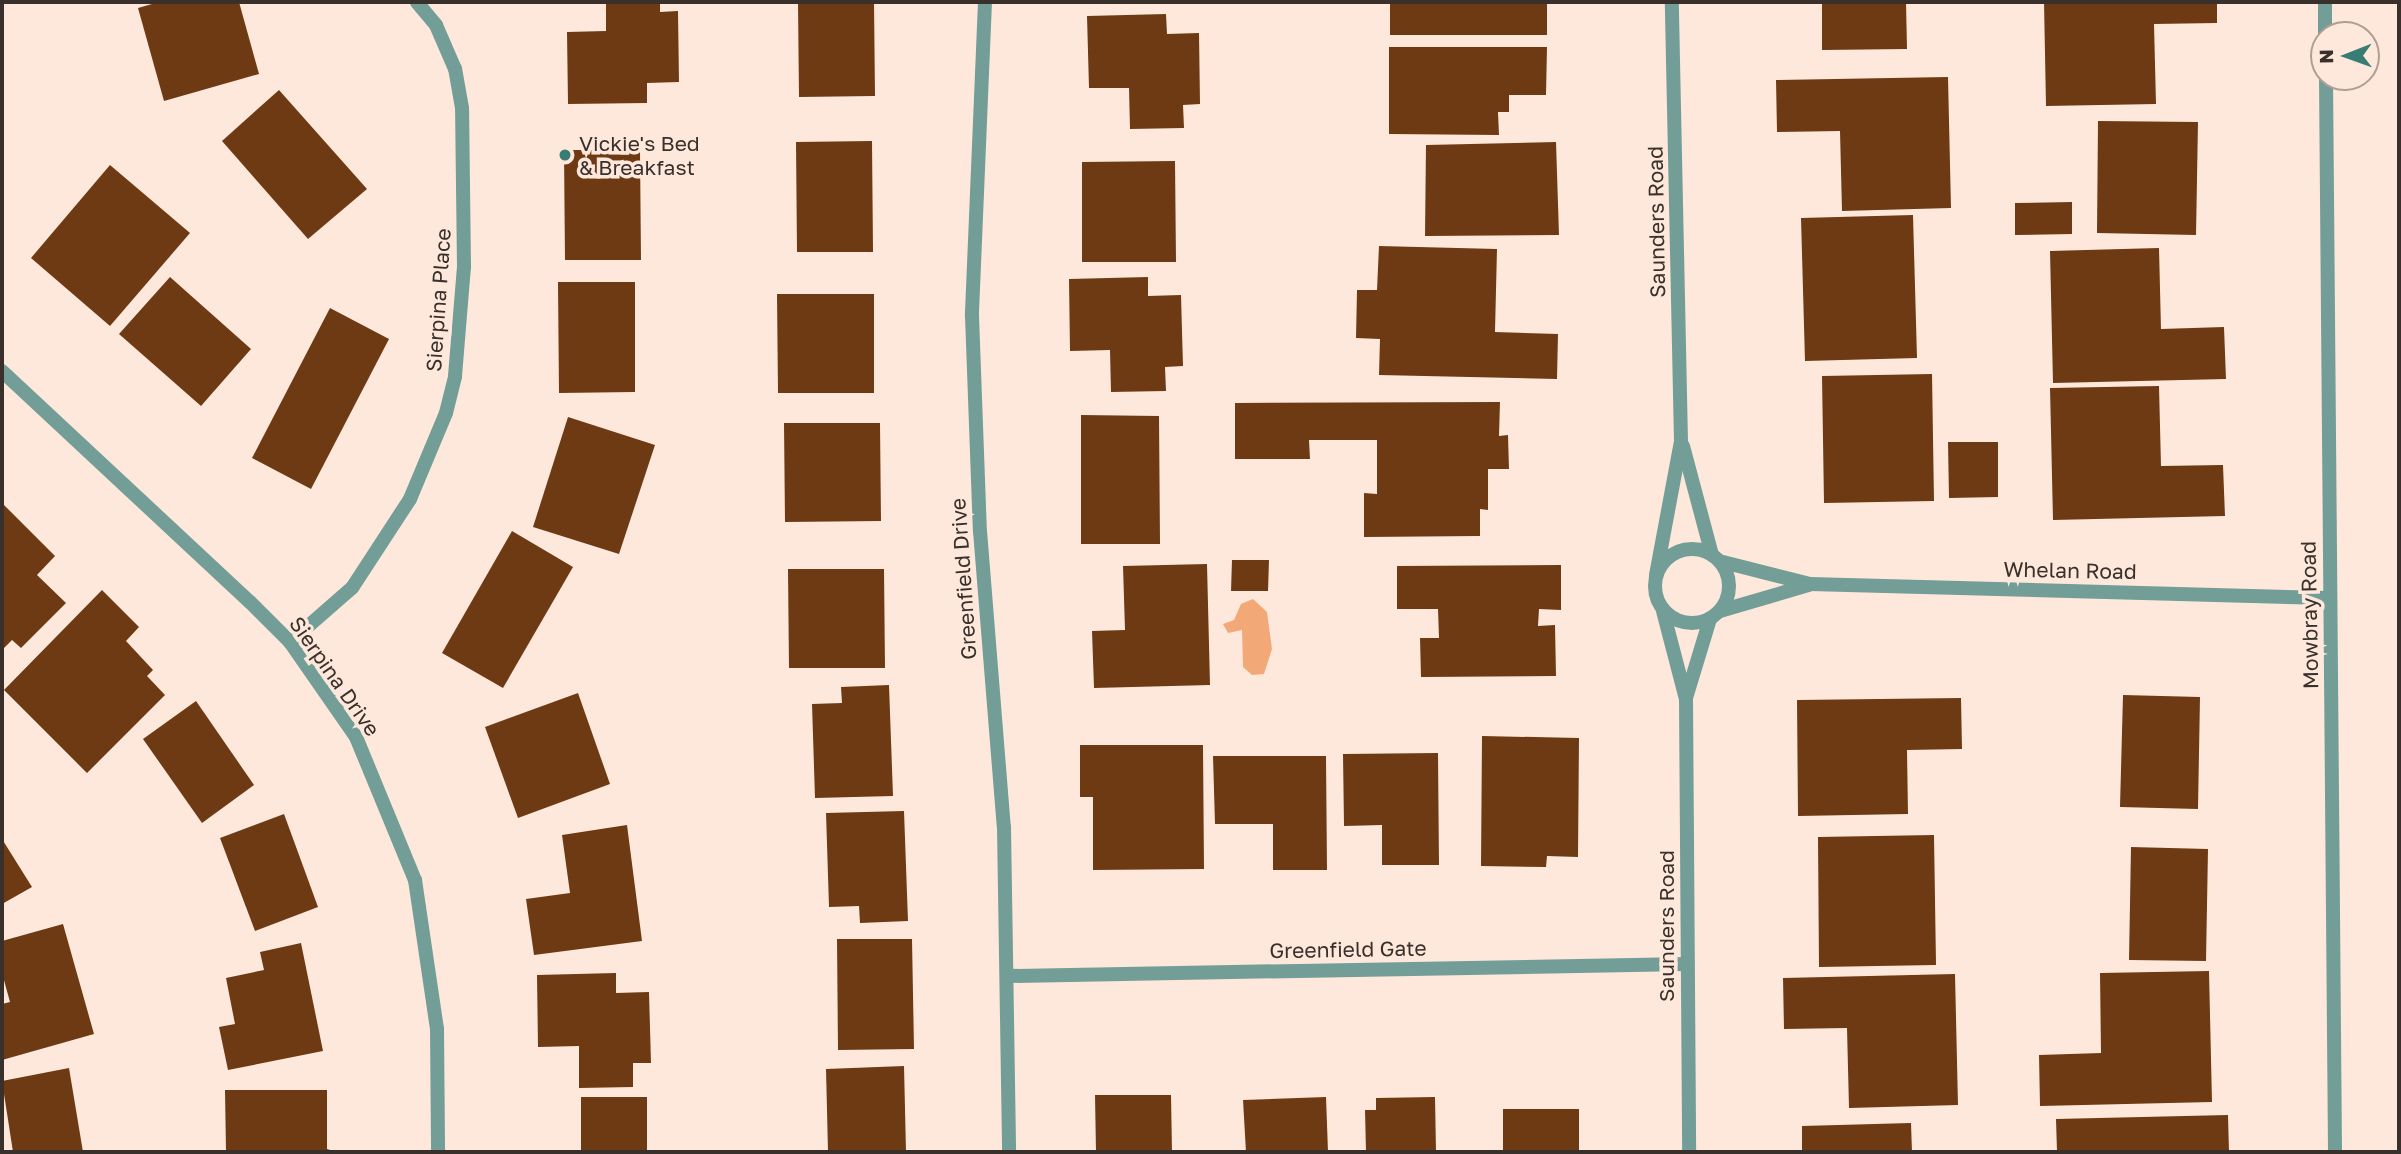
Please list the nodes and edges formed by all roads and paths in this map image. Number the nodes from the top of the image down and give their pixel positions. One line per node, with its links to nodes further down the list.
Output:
1 (417, 2): 15 (street, Sierpina Place)
2 (985, 2): 18 (street, Greenfield Drive)
3 (1672, 2): 8 (street, Saunders Road)
4 (2325, 2): 5 (street)
5 (2325, 21)
6 (2326, 91): 12 (street, Mowbray Road)
7 (2, 372): 15 (street, Sierpina Drive)
8 (1681, 442): 9 (street, Saunders Road); 10 (street, Saunders Road)
9 (1716, 558): 10 (street); 11 (street, Whelan Road); 14 (street)
10 (1656, 575): 13 (street)
11 (1810, 584): 12 (street, Whelan Road); 14 (street, Whelan Road)
12 (2329, 598): 22 (street, Mowbray Road)
13 (1664, 611): 14 (street); 16 (street, Saunders Road)
14 (1715, 615): 16 (street, Saunders Road)
15 (290, 642): 19 (street, Sierpina Drive)
16 (1686, 699): 17 (street, Saunders Road)
17 (1687, 964): 18 (street, Greenfield Gate); 21 (street, Saunders Road)
18 (1009, 976): 20 (street, Greenfield Drive)
19 (438, 1152)
20 (1010, 1152)
21 (1689, 1152)
22 (2335, 1152)

